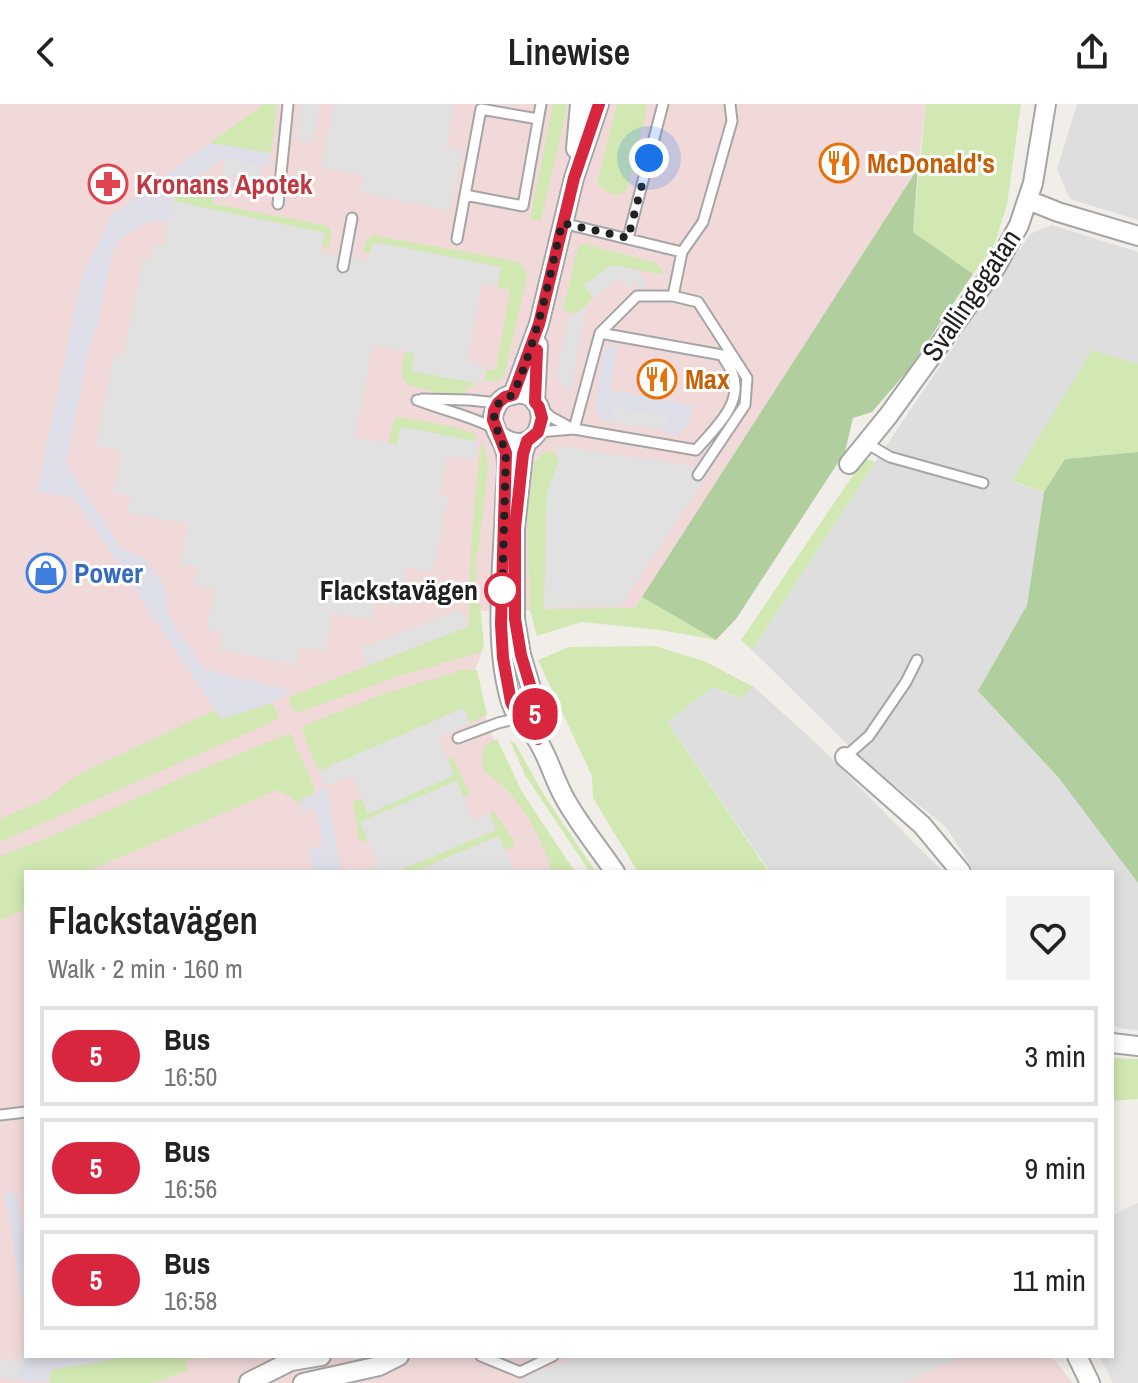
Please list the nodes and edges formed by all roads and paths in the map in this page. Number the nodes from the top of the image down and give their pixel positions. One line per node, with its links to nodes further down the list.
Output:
1 (288, 104): 12 (lane)
2 (541, 104): 8 (lane)
3 (580, 104): 9 (street)
4 (599, 104): 9 (street)
5 (663, 104): 16 (lane)
6 (730, 104): 18 (lane)
7 (1046, 104): 11 (street, Svallingegatan)
8 (538, 119): 10 (lane); 10 (lane)
9 (574, 178): 14 (street)
10 (465, 195): 17 (lane)
11 (1028, 200): 15 (street); 28 (street, Svallingegatan)
12 (278, 204)
13 (352, 218): 19 (lane)
14 (562, 223): 16 (lane); 21 (street)
15 (1138, 236)
16 (628, 238): 18 (lane)
17 (457, 239)
18 (682, 252): 20 (lane)
19 (343, 267)
20 (673, 296): 22 (lane); 30 (lane)
21 (539, 324): 23 (street); 24 (street)
22 (600, 333): 25 (lane); 25 (lane)
23 (505, 399): 24 (street); 26 (street); 26 (lane)
24 (537, 404): 25 (lane); 27 (street)
25 (574, 429): 27 (lane)
26 (498, 432): 27 (street); 33 (street)
27 (532, 436): 35 (street)
28 (866, 443): 29 (street, Svallingegatan); 31 (lane)
29 (849, 464)
30 (698, 475)
31 (983, 483)
32 (917, 660): 36 (lane)
33 (519, 718): 34 (lane); 35 (street)
34 (458, 738)
35 (538, 739): 37 (street)
36 (845, 757): 38 (street)
37 (614, 870)
38 (959, 870)
39 (1114, 1043): 40 (street)
40 (1138, 1046)
41 (24, 1112): 42 (lane)
42 (0, 1115)
43 (309, 1358): 48 (street)
44 (395, 1358): 50 (street)
45 (486, 1358): 47 (lane)
46 (1078, 1358): 51 (street)
47 (531, 1361)
48 (248, 1383): 49 (street)
49 (260, 1383)
50 (303, 1383)
51 (1090, 1383)

